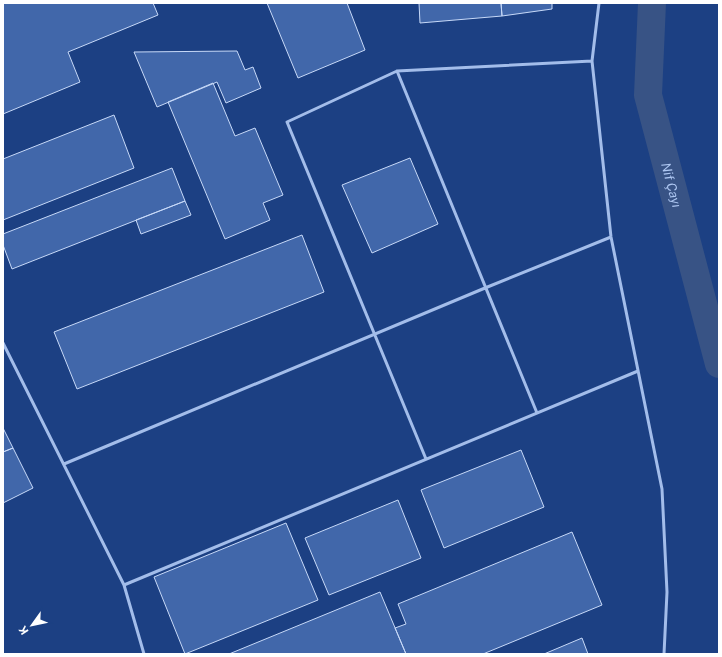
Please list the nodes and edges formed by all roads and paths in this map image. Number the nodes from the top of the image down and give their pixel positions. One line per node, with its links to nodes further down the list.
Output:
1 (599, 3): 2 (lane)
2 (592, 61): 3 (lane); 4 (lane)
3 (397, 72): 5 (lane); 6 (lane)
4 (611, 237): 5 (lane); 8 (lane)
5 (485, 288): 6 (lane); 9 (lane)
6 (374, 335): 10 (lane); 11 (lane)
7 (3, 343): 11 (lane)
8 (638, 371): 9 (lane); 14 (lane)
9 (537, 413): 10 (lane)
10 (426, 459): 12 (lane)
11 (64, 464): 12 (lane)
12 (124, 585): 13 (lane)
13 (144, 654)
14 (664, 654)

